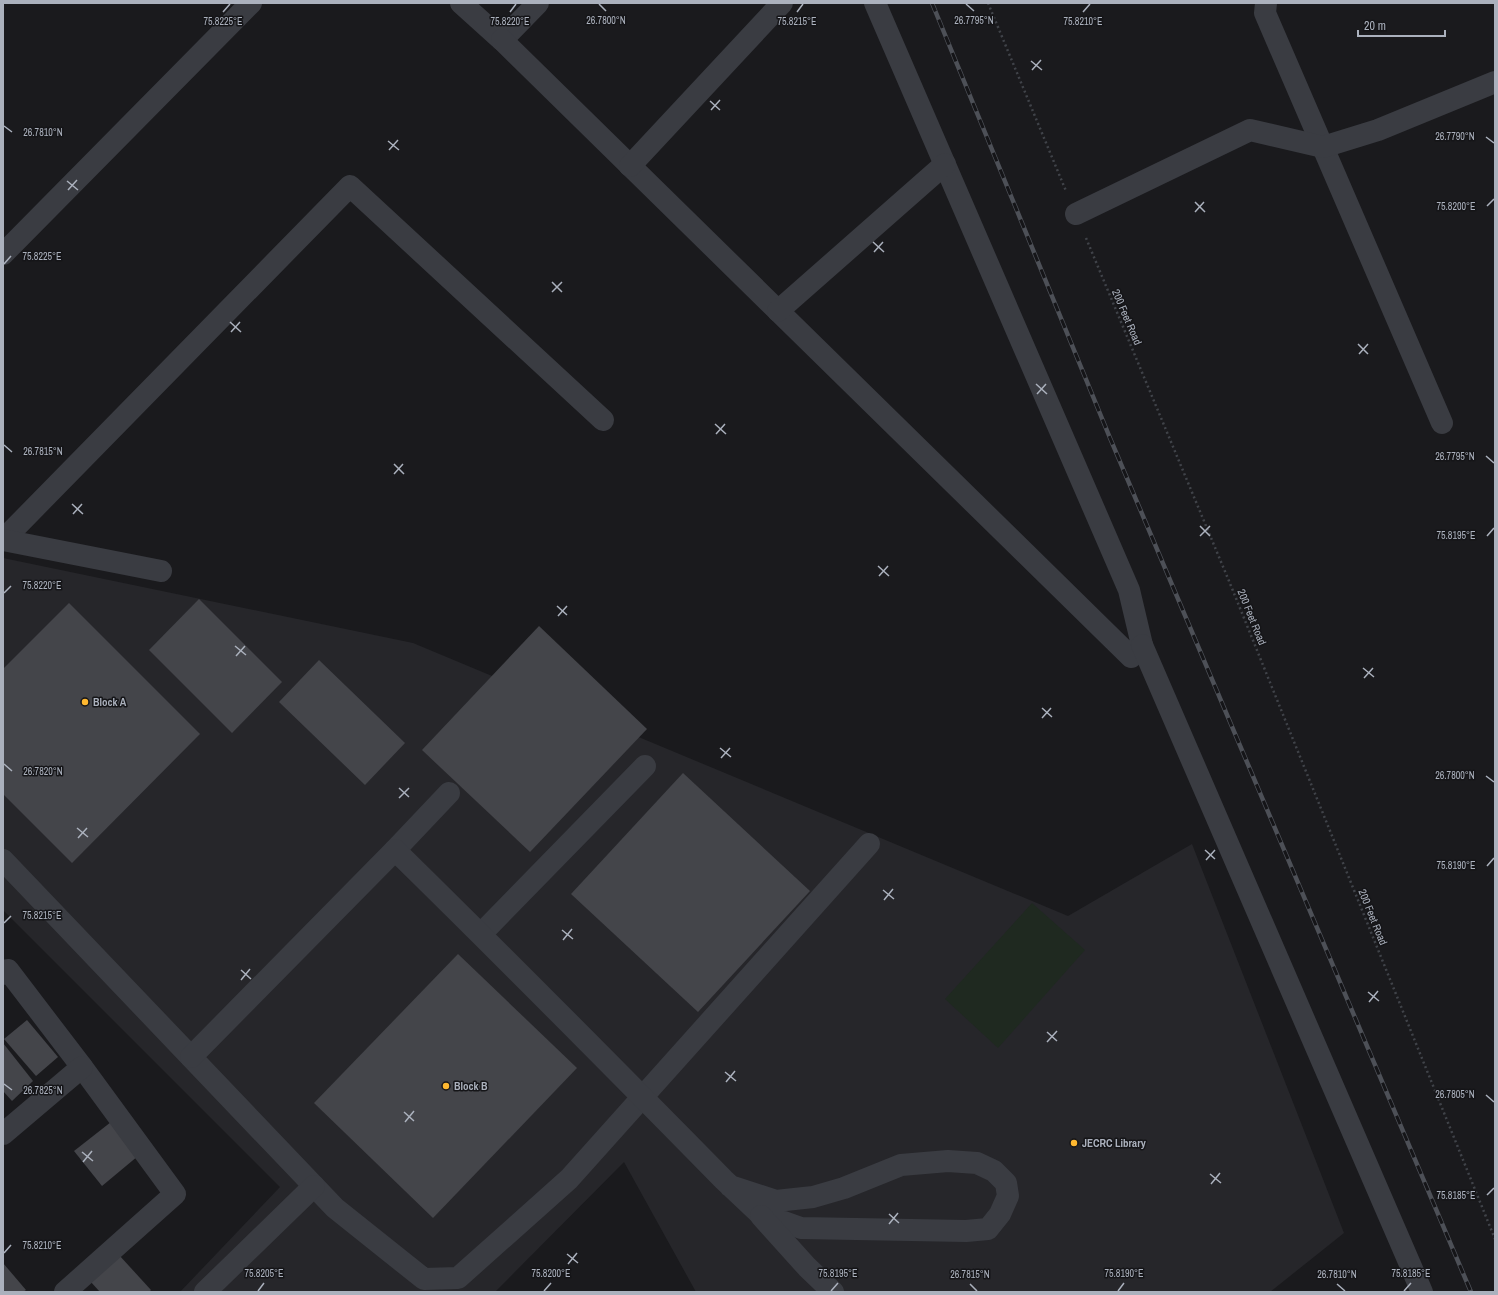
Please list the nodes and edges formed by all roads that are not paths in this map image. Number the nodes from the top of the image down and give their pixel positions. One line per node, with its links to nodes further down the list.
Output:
1 (251, 3): 13 (street)
2 (461, 3): 7 (street)
3 (538, 3): 7 (street)
4 (782, 3): 11 (street)
5 (875, 3): 10 (street)
6 (1266, 3): 9 (street)
7 (502, 40): 11 (street)
8 (1495, 82): 9 (street)
9 (1323, 147): 12 (street); 16 (street)
10 (945, 164): 14 (street); 19 (street)
11 (630, 166): 14 (street)
12 (1076, 214)
13 (3, 254)
14 (778, 311): 19 (street)
15 (603, 420): 17 (street)
16 (1442, 423)
17 (3, 540): 18 (street)
18 (161, 571)
19 (1142, 645): 37 (street)
20 (645, 766): 25 (street)
21 (449, 793): 23 (street)
22 (869, 844): 29 (street)
23 (395, 850): 25 (street); 27 (street)
24 (3, 860): 27 (street)
25 (481, 934): 29 (street)
26 (3, 974): 28 (street)
27 (191, 1058): 31 (street)
28 (82, 1066): 30 (street); 34 (street)
29 (642, 1097): 31 (street); 32 (street)
30 (3, 1134)
31 (314, 1186): 35 (street)
32 (730, 1186): 33 (street); 33 (street)
33 (758, 1213): 36 (street)
34 (65, 1292)
35 (205, 1292)
36 (833, 1292)
37 (1422, 1292)

